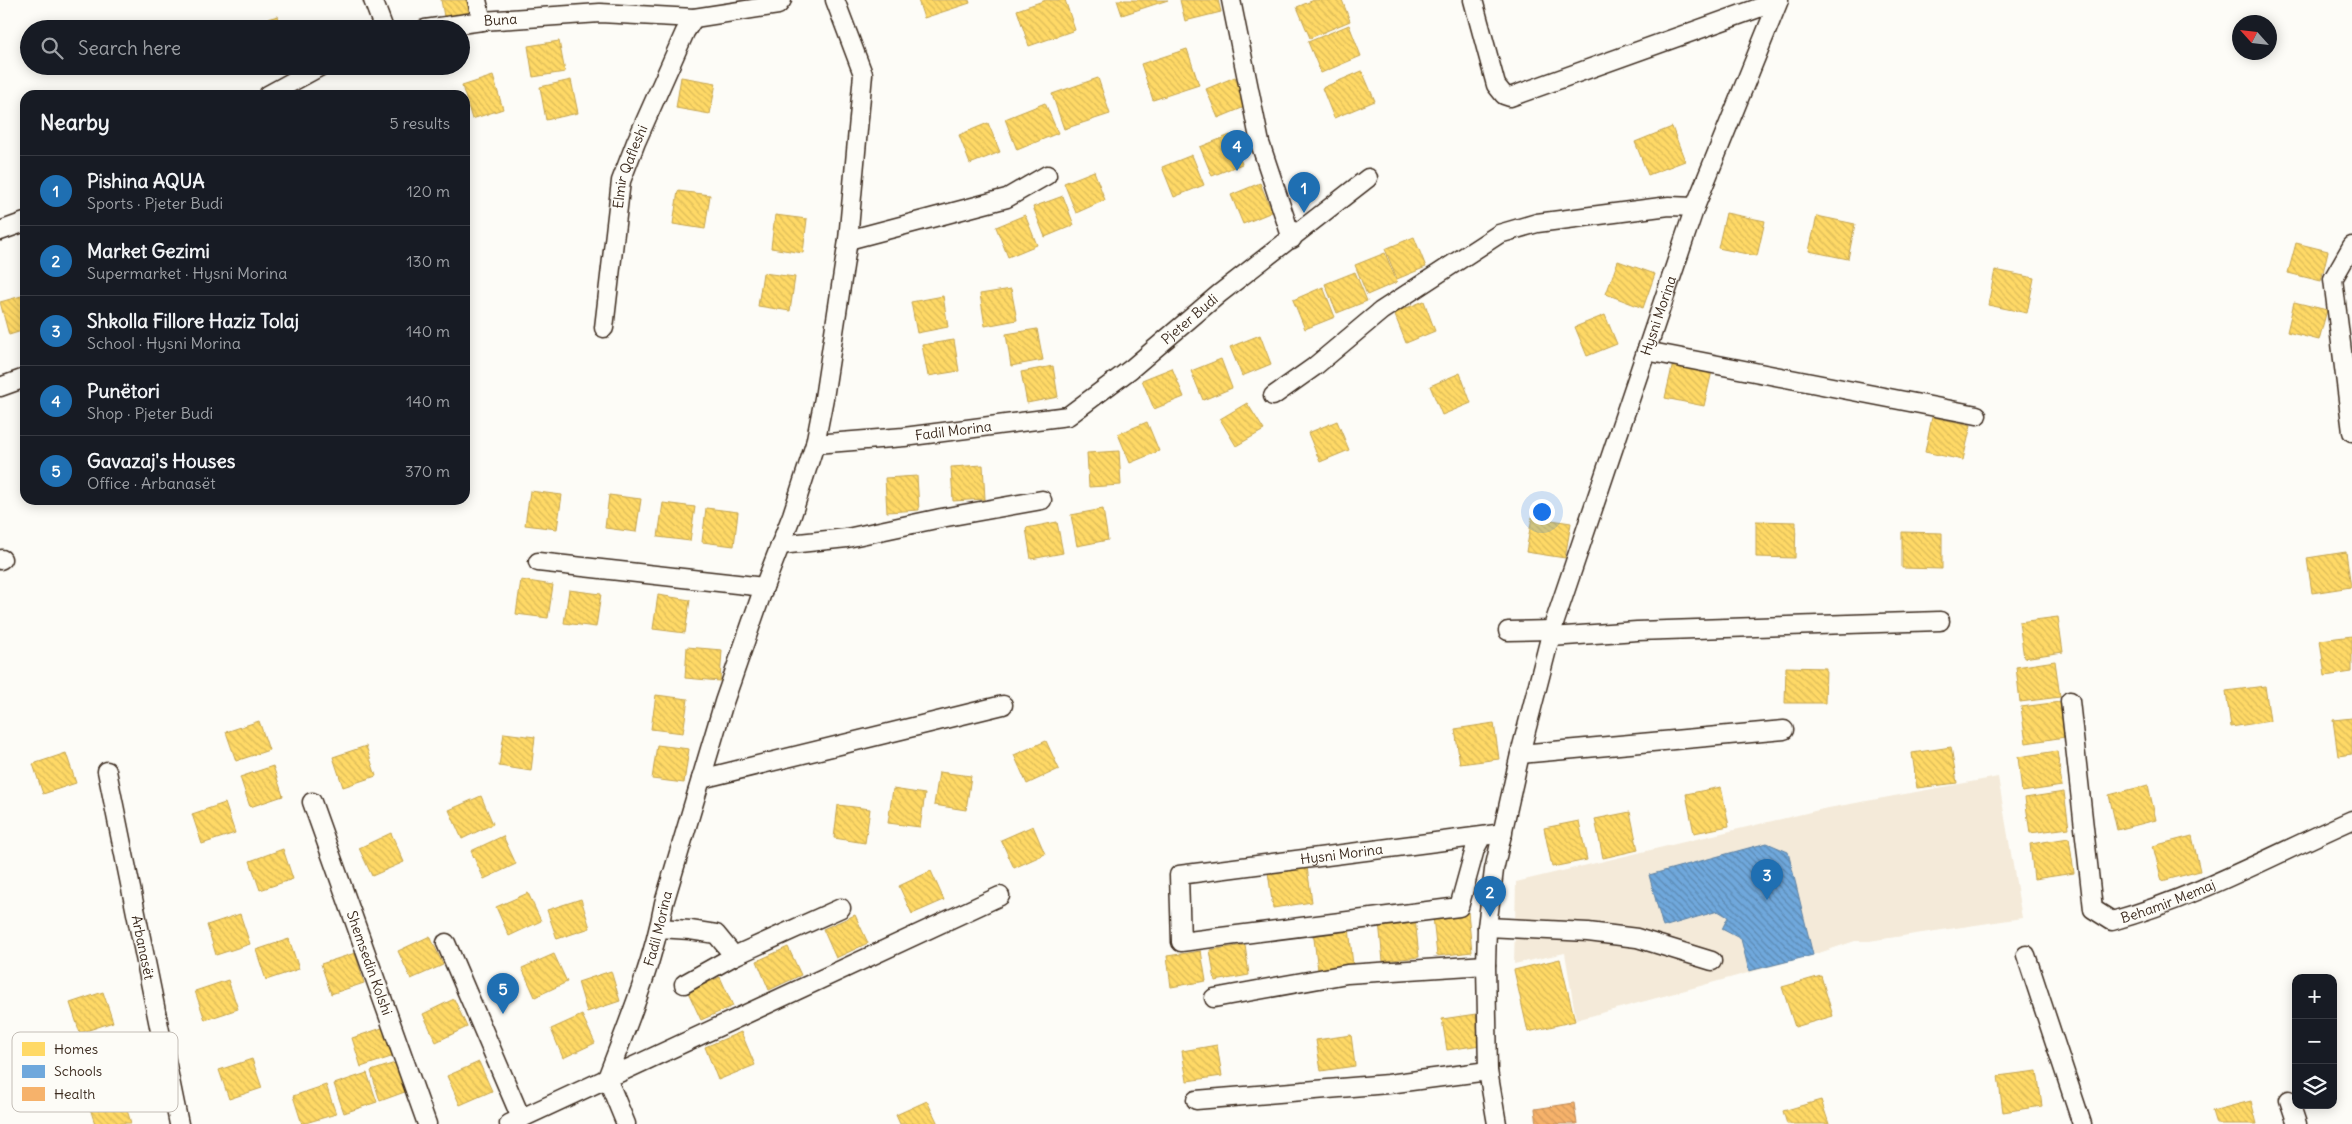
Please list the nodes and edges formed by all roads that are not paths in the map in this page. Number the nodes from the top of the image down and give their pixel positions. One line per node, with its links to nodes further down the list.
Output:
1 (373, 0): 9 (street)
2 (478, 0): 10 (street)
3 (782, 0): 8 (street, Buna)
4 (835, 0): 20 (street, Fadil Morina)
5 (1231, 0): 19 (street)
6 (1473, 0): 7 (street)
7 (1779, 1): 16 (street, Hysni Morina)
8 (694, 18): 10 (street, Buna); 22 (street, Elmir Qafleshi)
9 (381, 20)
10 (482, 21): 11 (street, Buna)
11 (470, 23)
12 (305, 75): 13 (street)
13 (277, 90)
14 (1047, 175): 20 (street)
15 (1368, 178): 19 (street, Pjeter Budi)
16 (1695, 207): 23 (street, Hysni Morina); 26 (street)
17 (20, 224): 18 (street)
18 (0, 231)
19 (1292, 238): 27 (street, Pjeter Budi)
20 (848, 240): 30 (street, Fadil Morina)
21 (2352, 246): 29 (street)
22 (604, 328)
23 (1646, 351): 28 (street); 37 (street, Hysni Morina)
24 (20, 380): 25 (street)
25 (0, 387)
26 (1273, 396)
27 (1088, 402): 30 (street, Fadil Morina)
28 (1977, 415)
29 (2352, 432)
30 (814, 444): 32 (street, Fadil Morina)
31 (1042, 500): 32 (street)
32 (780, 545): 34 (street, Fadil Morina)
33 (538, 562): 34 (street)
34 (764, 587): 43 (street, Fadil Morina)
35 (1940, 621): 37 (street)
36 (1508, 631): 37 (street)
37 (1551, 634): 41 (street, Hysni Morina)
38 (2070, 701): 45 (street, Behamir Memaj)
39 (1003, 705): 43 (street)
40 (1784, 730): 41 (street)
41 (1520, 754): 46 (street, Hysni Morina)
42 (107, 771): 59 (street, Arbanasët)
43 (701, 779): 51 (street, Fadil Morina)
44 (312, 802): 65 (street, Shemsedin Kolshi)
45 (2352, 820)
46 (1503, 833): 47 (street, Hysni Morina); 50 (street, Hysni Morina)
47 (1482, 836): 47 (street, Hysni Morina)
48 (1000, 896): 61 (street)
49 (841, 908): 54 (street)
50 (1487, 927): 55 (street); 56 (street, Hysni Morina)
51 (659, 928): 54 (street); 61 (street, Fadil Morina)
52 (446, 943): 64 (street)
53 (2026, 955): 68 (street)
54 (734, 956): 57 (street)
55 (1712, 961)
56 (1486, 965): 58 (street); 60 (street, Hysni Morina)
57 (684, 984)
58 (1214, 998)
59 (161, 1032)
60 (1488, 1071): 62 (street); 67 (street, Hysni Morina)
61 (607, 1078): 64 (street); 66 (street)
62 (1196, 1100)
63 (2289, 1100): 69 (street)
64 (515, 1121)
65 (427, 1124)
66 (626, 1124)
67 (1497, 1124)
68 (2082, 1124)
69 (2297, 1124)

